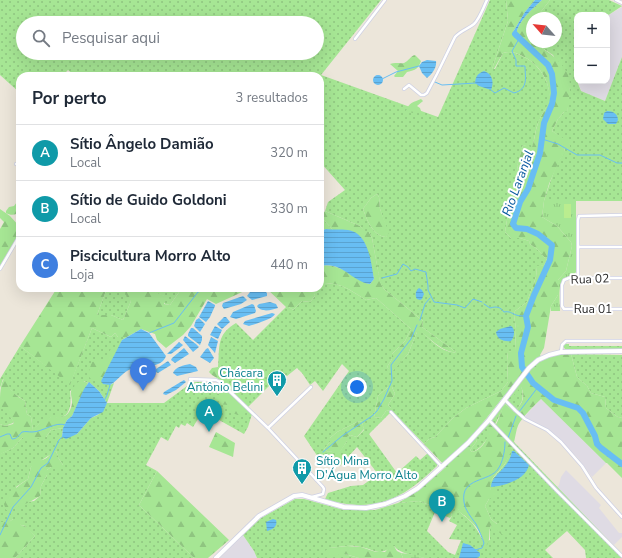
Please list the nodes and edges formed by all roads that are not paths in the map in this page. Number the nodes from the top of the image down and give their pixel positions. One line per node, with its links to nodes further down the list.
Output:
1 (385, 0): 5 (street)
2 (487, 0): 6 (street)
3 (616, 0): 4 (street)
4 (622, 3)
5 (355, 39)
6 (404, 88)
7 (622, 216): 9 (street)
8 (16, 242): 11 (street)
9 (578, 246): 10 (street); 12 (street)
10 (622, 247)
11 (0, 269)
12 (578, 278): 13 (street, Rua 02); 14 (street, Rua 02)
13 (622, 278)
14 (564, 309): 15 (street, Rua 01)
15 (622, 310)
16 (622, 341): 18 (street)
17 (622, 351): 18 (main road)
18 (560, 352): 21 (main road)
19 (190, 379): 24 (street)
20 (311, 387): 24 (street)
21 (505, 399): 23 (main road); 27 (street)
22 (391, 412): 25 (street)
23 (489, 420): 25 (main road); 28 (street)
24 (268, 428): 26 (street)
25 (442, 467): 26 (main road)
26 (310, 498): 29 (main road)
27 (622, 517)
28 (622, 556)
29 (216, 558)

